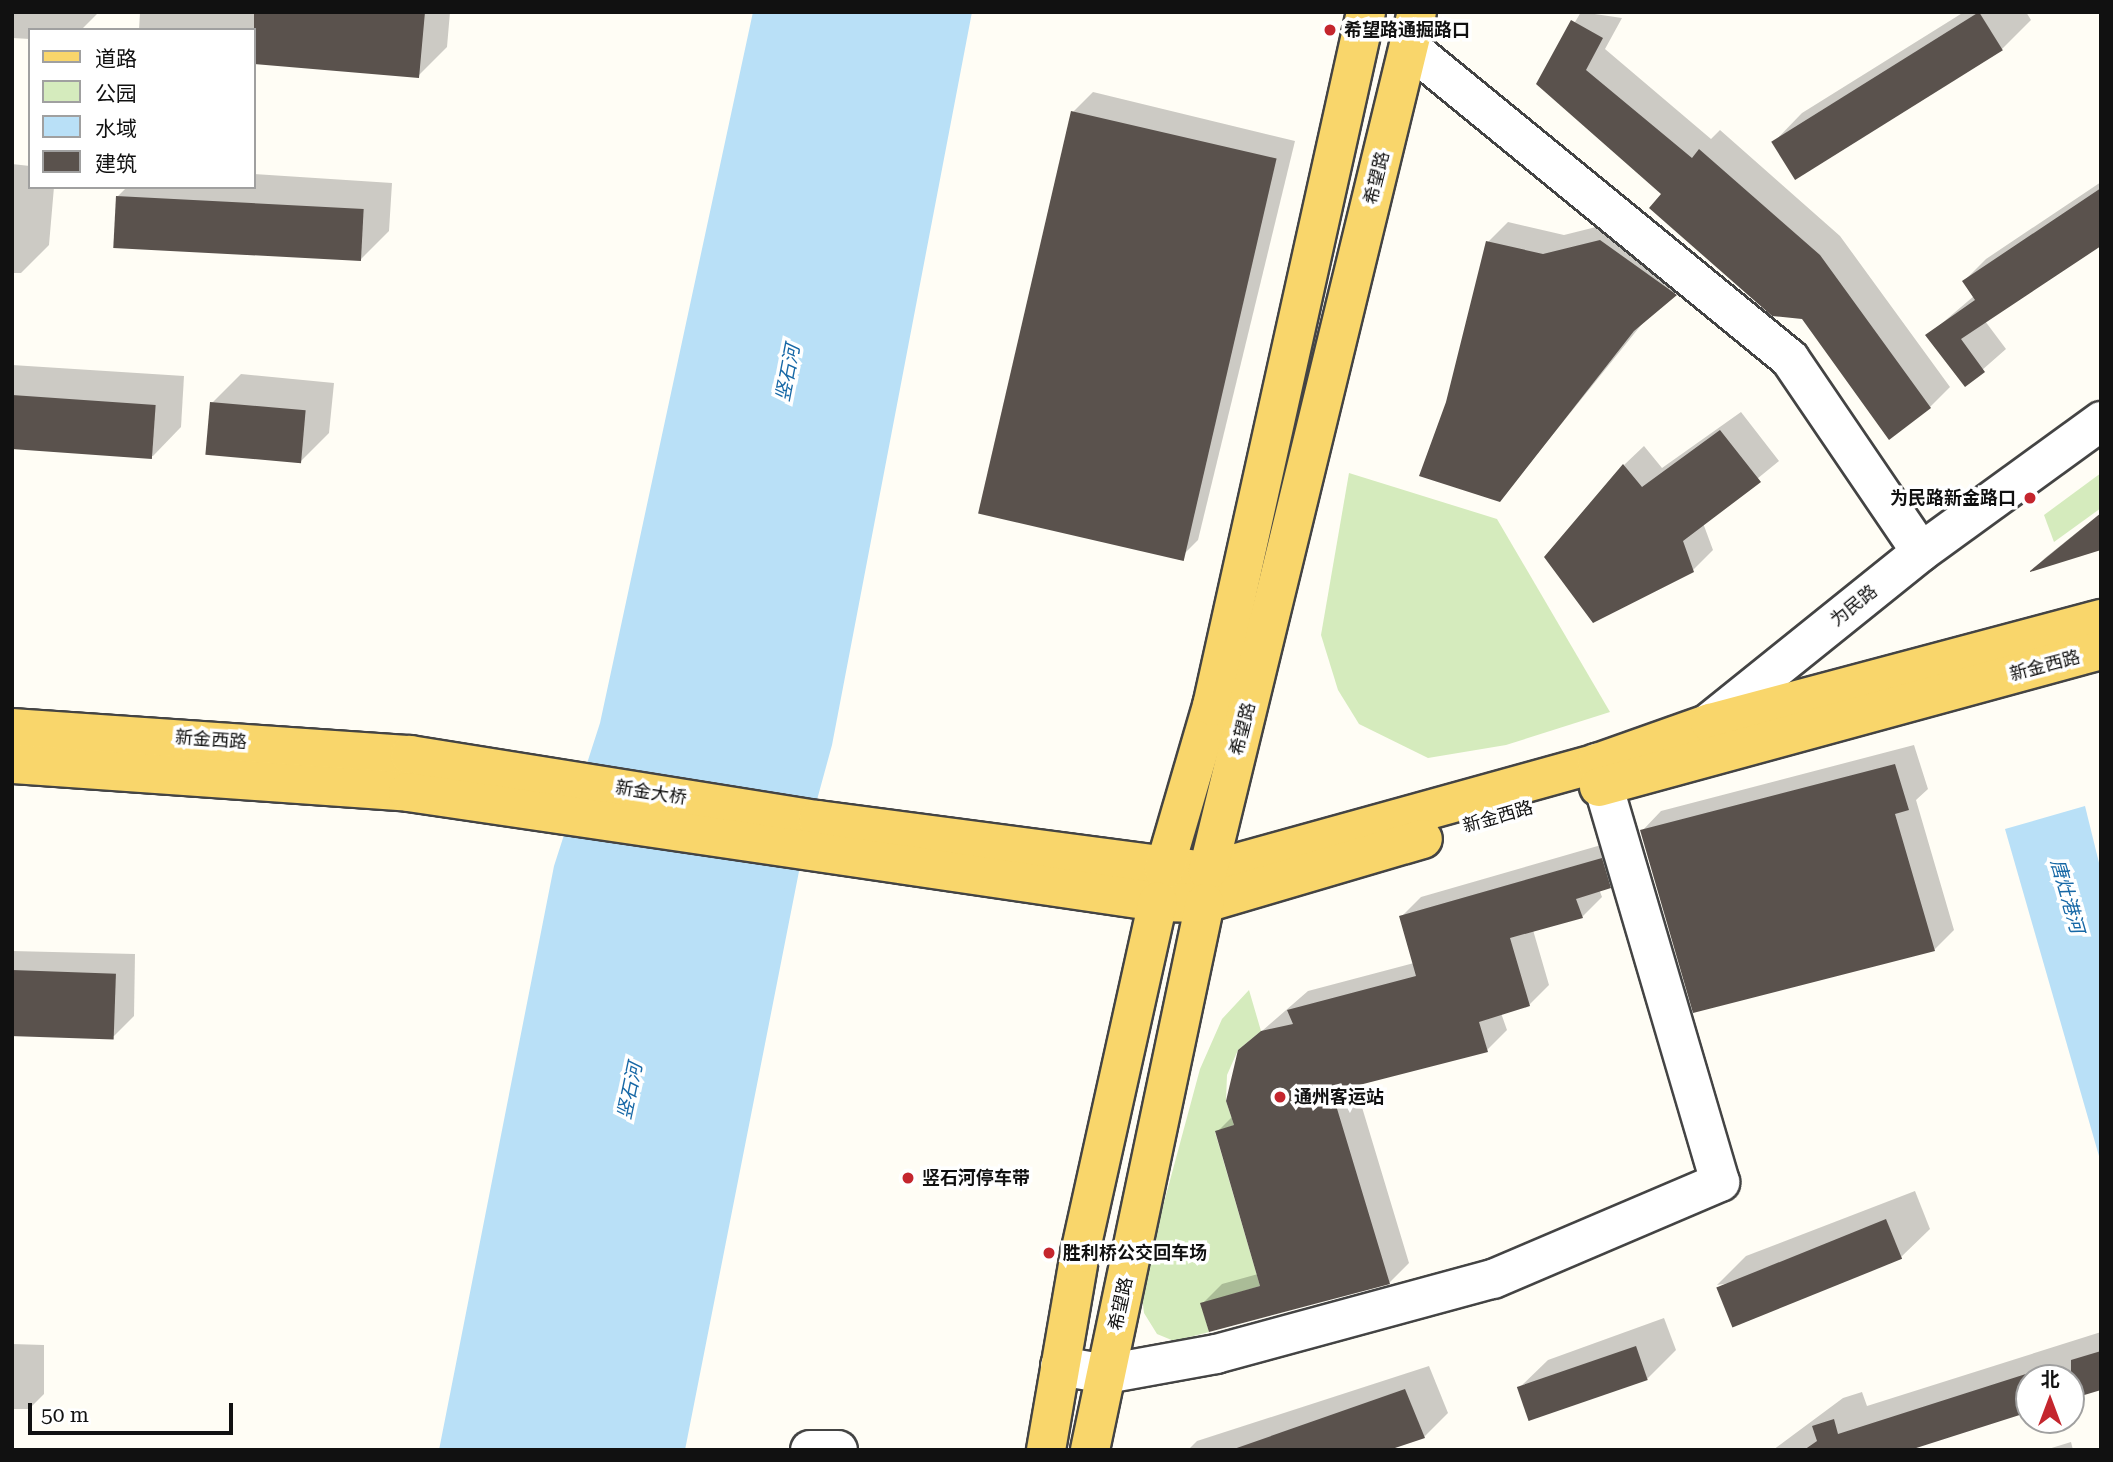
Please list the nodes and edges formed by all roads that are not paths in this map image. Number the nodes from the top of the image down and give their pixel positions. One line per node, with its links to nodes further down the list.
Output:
1 (1366, 12): 14 (main road, 希望路)
2 (1413, 30): 4 (street); 15 (main road, 希望路)
3 (2101, 421): 4 (street, 为民路)
4 (1921, 552): 7 (street, 为民路)
5 (2101, 619): 7 (main road, 新金西路)
6 (2101, 650): 11 (main road, 新金西路)
7 (1710, 723): 11 (street, 为民路)
8 (12, 727): 9 (main road, 新金西路)
9 (410, 755): 13 (main road, 新金大桥)
10 (12, 764): 12 (main road, 新金西路)
11 (1601, 774): 15 (main road, 新金西路); 17 (street)
12 (408, 792): 13 (main road, 新金大桥)
13 (890, 848): 14 (main road, 新金西路)
14 (1161, 886): 15 (main road, 新金西路); 16 (main road, 希望路)
15 (1207, 887): 17 (main road, 希望路)
16 (1060, 1366): 17 (street); 20 (main road, 希望路)
17 (1106, 1374): 21 (main road, 希望路)
18 (810, 1450): 19 (street)
19 (838, 1450)
20 (1046, 1450)
21 (1090, 1450)

